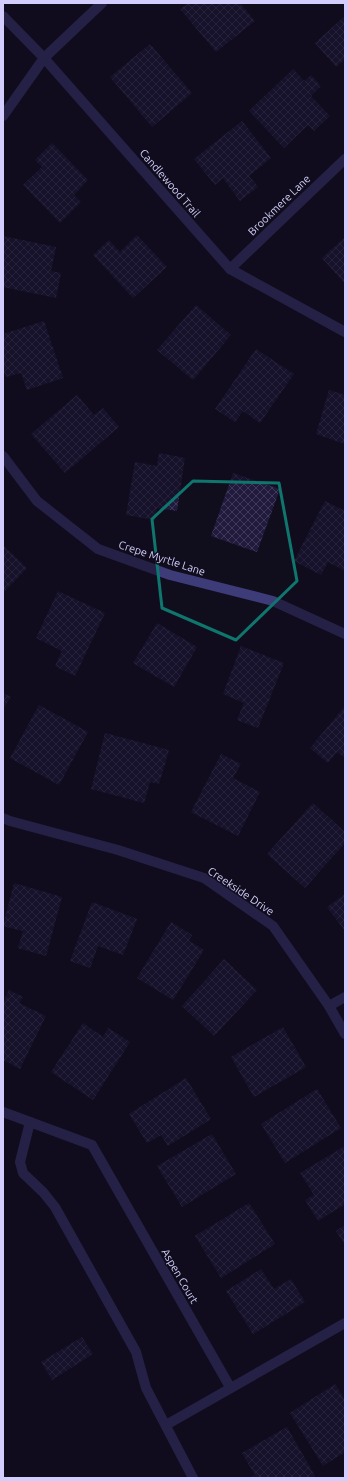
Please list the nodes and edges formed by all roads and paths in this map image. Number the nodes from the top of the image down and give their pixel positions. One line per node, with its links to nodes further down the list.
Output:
1 (102, 3): 3 (street)
2 (3, 16): 3 (street, Candlewood Trail)
3 (44, 58): 4 (street); 6 (street, Candlewood Trail)
4 (3, 116)
5 (345, 159): 6 (street, Brookmere Lane)
6 (230, 269): 7 (street, Candlewood Trail)
7 (345, 332)
8 (3, 456): 9 (street, Crepe Myrtle Lane)
9 (345, 634)
10 (3, 818): 12 (street, Creekside Drive)
11 (345, 997): 12 (street)
12 (329, 1006): 13 (street, Creekside Drive)
13 (345, 1034)
14 (3, 1112): 15 (street, Aspen Court)
15 (30, 1122): 17 (street, Aspen Court); 18 (street)
16 (345, 1323): 17 (street)
17 (230, 1387): 18 (street)
18 (166, 1424): 19 (street)
19 (193, 1478)

